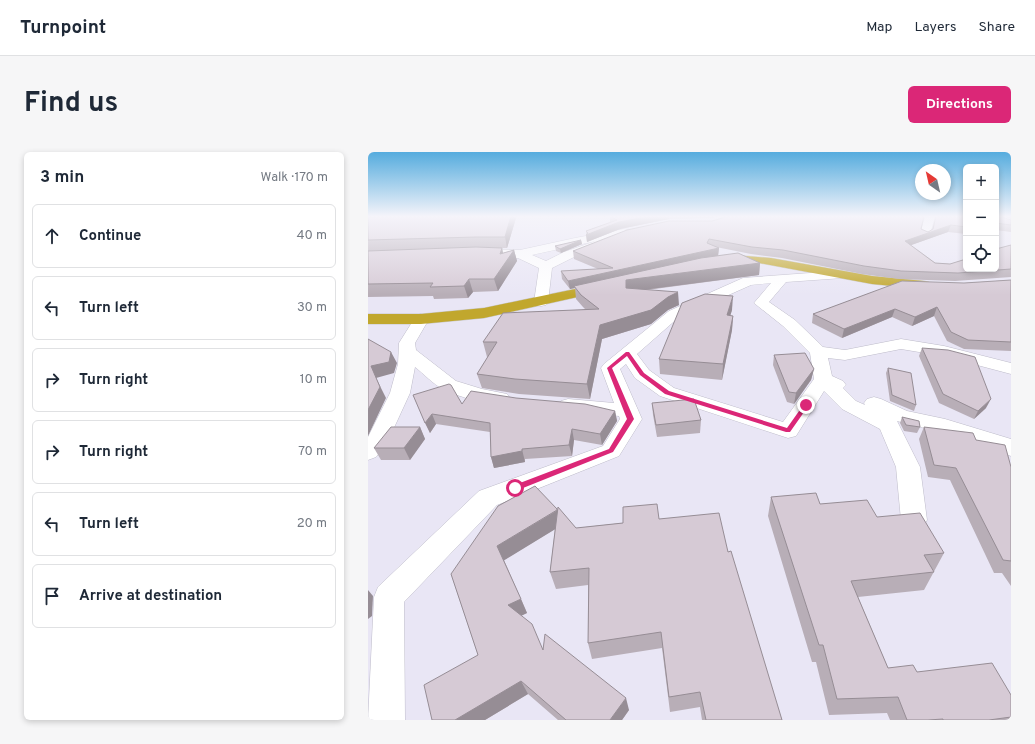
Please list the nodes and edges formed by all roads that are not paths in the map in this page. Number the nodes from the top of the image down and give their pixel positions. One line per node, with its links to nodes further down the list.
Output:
1 (570, 243): 4 (street)
2 (600, 243): 6 (street)
3 (472, 253): 4 (street)
4 (520, 254): 6 (street)
5 (707, 263): 7 (highway)
6 (546, 266): 11 (street)
7 (838, 275): 8 (street); 10 (highway)
8 (782, 279): 15 (street); 16 (street)
9 (616, 285): 11 (highway)
10 (940, 286)
11 (541, 302): 13 (highway)
12 (368, 319): 13 (highway)
13 (421, 319): 14 (street)
14 (407, 352): 19 (street); 23 (street)
15 (818, 352): 17 (street); 18 (street)
16 (628, 353): 18 (street); 21 (street)
17 (1011, 369)
18 (823, 380): 22 (street); 24 (street)
19 (519, 401)
20 (550, 403): 21 (street)
21 (626, 410): 25 (street)
22 (1011, 448)
23 (368, 452)
24 (914, 520)
25 (386, 720)

